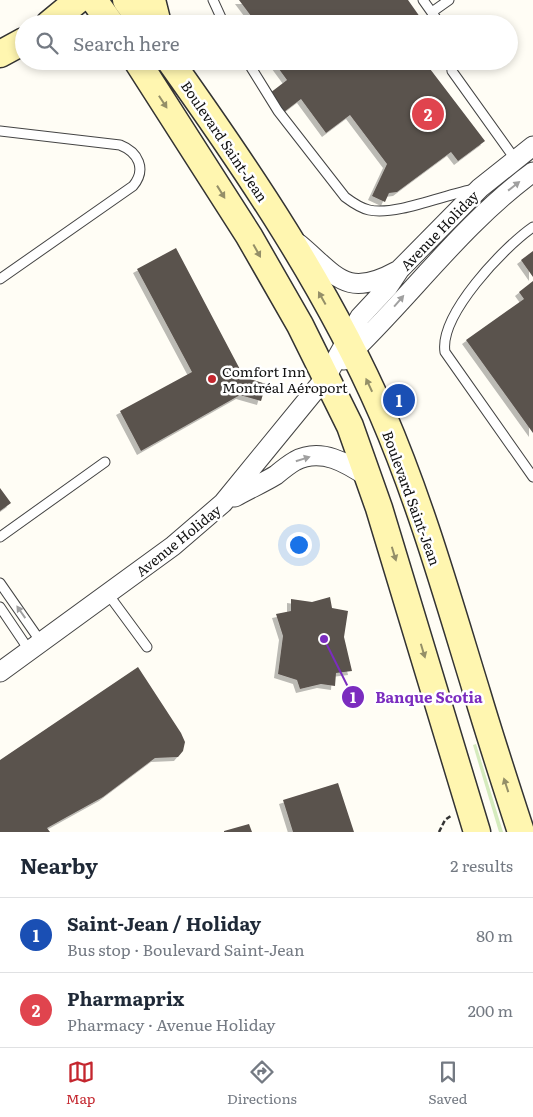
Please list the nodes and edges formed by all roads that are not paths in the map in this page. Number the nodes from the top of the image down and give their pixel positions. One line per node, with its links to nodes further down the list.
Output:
1 (78, 0): 9 (main road)
2 (94, 0): 10 (main road)
3 (126, 0): 11 (main road)
4 (152, 0): 12 (main road)
5 (213, 0): 13 (lane)
6 (424, 0): 8 (lane)
7 (449, 0): 8 (lane)
8 (432, 12): 14 (lane)
9 (60, 15)
10 (105, 15)
11 (137, 15)
12 (156, 15)
13 (220, 15)
14 (434, 15)
15 (15, 46): 16 (main road)
16 (0, 54)
17 (143, 70): 31 (main road, one-way to 31)
18 (176, 70): 27 (main road, Boulevard Saint-Jean)
19 (253, 70): 25 (lane)
20 (452, 70): 23 (lane)
21 (0, 131): 29 (lane)
22 (533, 146): 23 (street, Avenue Holiday)
23 (515, 159): 25 (street, Avenue Holiday)
24 (533, 172): 30 (street, Avenue Holiday, one-way to 24)
25 (480, 188): 28 (street, Avenue Holiday)
26 (533, 227): 33 (lane)
27 (286, 233): 28 (street); 30 (main road, Boulevard Saint-Jean, one-way to 27)
28 (400, 269): 30 (street, Avenue Holiday)
29 (0, 279)
30 (349, 346): 31 (street, Avenue Holiday); 44 (main road, Boulevard Saint-Jean, one-way to 30)
31 (326, 377): 34 (main road); 35 (street, Avenue Holiday)
32 (105, 462): 36 (lane)
33 (533, 477)
34 (370, 478): 35 (street, one-way to 34); 43 (main road, one-way to 43)
35 (223, 503): 38 (street, Avenue Holiday)
36 (0, 537)
37 (0, 582): 40 (lane, one-way to 37)
38 (108, 594): 40 (street, Avenue Holiday); 41 (lane)
39 (0, 607): 40 (lane)
40 (35, 646): 42 (street, Avenue Holiday)
41 (146, 646)
42 (0, 672)
43 (477, 832)
44 (521, 832)

